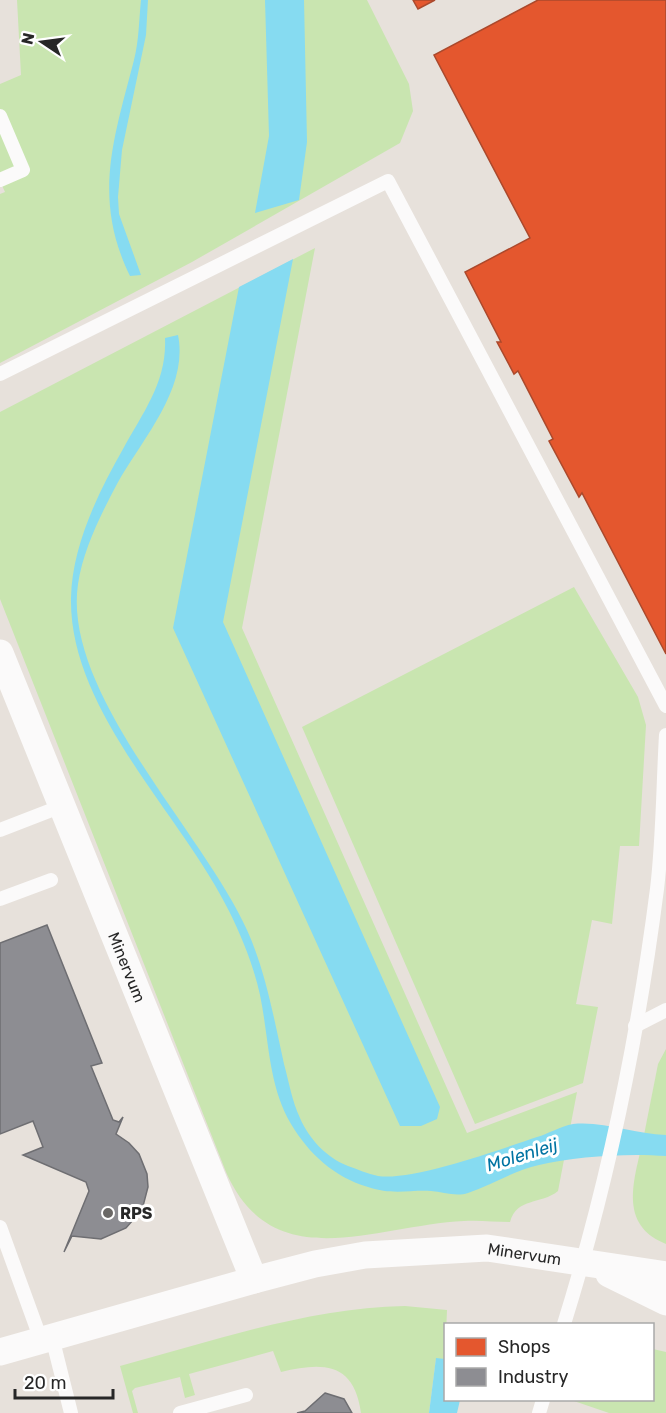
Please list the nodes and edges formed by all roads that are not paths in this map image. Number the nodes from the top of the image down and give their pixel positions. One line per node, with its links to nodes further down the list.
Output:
1 (0, 116): 2 (lane)
2 (0, 180)
3 (0, 374): 5 (lane)
4 (0, 653): 7 (street, Minervum)
5 (666, 706)
6 (666, 735): 12 (lane)
7 (62, 806): 8 (lane); 16 (street, Minervum)
8 (0, 830)
9 (51, 880): 10 (lane)
10 (0, 899)
11 (666, 1010): 12 (lane)
12 (635, 1026): 14 (lane)
13 (0, 1227): 19 (lane)
14 (584, 1262): 15 (street, Minervum); 16 (street, Minervum); 17 (street, Minervum); 18 (lane, Minervum)
15 (666, 1275)
16 (254, 1280): 19 (street, Minervum)
17 (666, 1302)
18 (564, 1323)
19 (46, 1339): 20 (street, Minervum); 22 (lane)
20 (0, 1352)
21 (246, 1395): 23 (lane)
22 (71, 1413)
23 (180, 1413)

